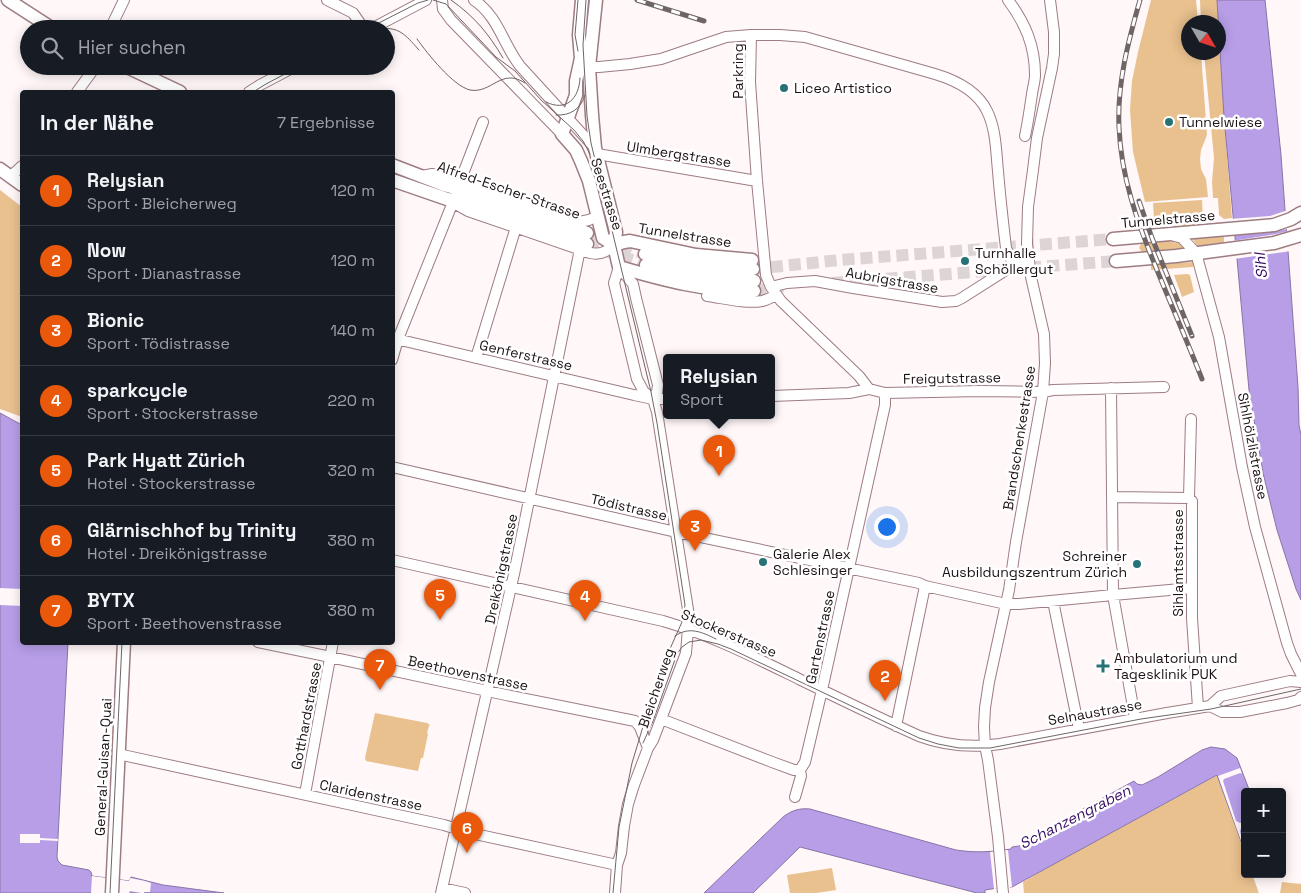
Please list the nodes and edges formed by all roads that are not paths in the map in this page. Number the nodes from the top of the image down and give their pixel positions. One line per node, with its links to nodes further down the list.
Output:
1 (8, 0): 11 (main road)
2 (124, 0): 12 (street)
3 (327, 0): 13 (street)
4 (426, 0): 14 (street)
5 (442, 0): 27 (street, Seestrasse)
6 (474, 0): 24 (street, Seestrasse)
7 (596, 0): 16 (main road)
8 (1008, 0): 28 (street)
9 (1050, 0): 50 (street, Brandschenkestrasse)
10 (581, 5): 16 (main road)
11 (40, 20)
12 (114, 20)
13 (358, 20)
14 (388, 20)
15 (752, 35): 16 (street); 36 (street, Parkring); 51 (street, Parkring)
16 (585, 62): 20 (main road); 29 (main road)
17 (89, 75): 21 (street)
18 (143, 75): 22 (main road)
19 (279, 75): 23 (street)
20 (576, 81): 24 (street); 25 (main road)
21 (78, 90)
22 (176, 90)
23 (252, 90)
24 (554, 103): 25 (street, Seestrasse)
25 (567, 118): 27 (main road); 29 (street, Seestrasse)
26 (483, 122): 34 (street)
27 (562, 134): 39 (main road, Seestrasse)
28 (1025, 136)
29 (596, 151): 36 (street, Ulmbergstrasse); 46 (main road, Seestrasse)
30 (395, 166): 33 (main road, Alfred-Escher-Strasse)
31 (20, 167): 32 (street)
32 (5, 173): 37 (main road)
33 (422, 176): 34 (street, Alfred-Escher-Strasse); 45 (main road, Alfred-Escher-Strasse)
34 (461, 179): 39 (street, Alfred-Escher-Strasse)
35 (395, 181): 38 (main road, Alfred-Escher-Strasse)
36 (757, 181): 54 (street, Parkring)
37 (20, 184)
38 (450, 200): 41 (street, Alfred-Escher-Strasse); 45 (main road, Alfred-Escher-Strasse); 56 (street)
39 (598, 216): 46 (main road, Seestrasse)
40 (1296, 216): 42 (main road, Tunnelstrasse)
41 (516, 227): 45 (street, Alfred-Escher-Strasse); 57 (street)
42 (1171, 234): 44 (main road, Tunnelstrasse); 47 (street)
43 (1295, 237): 47 (main road)
44 (1113, 239)
45 (584, 242): 46 (street, Alfred-Escher-Strasse); 58 (street, Dreikönigstrasse)
46 (614, 245): 52 (main road, Bleicherweg); 53 (main road, Tunnelstrasse)
47 (1196, 253): 49 (main road); 86 (street, Sihlhölzlistrasse)
48 (645, 259): 53 (main road)
49 (1116, 261)
50 (1028, 262): 51 (street, Aubrigstrasse); 62 (street, Brandschenkestrasse)
51 (1018, 263): 54 (street, Aubrigstrasse)
52 (619, 267): 53 (main road); 65 (street, Bleicherweg); 65 (street, Bleicherweg)
53 (753, 275)
54 (774, 291): 55 (street, Aubrigstrasse); 61 (street)
55 (707, 296)
56 (395, 338): 57 (street, Genferstrasse)
57 (476, 358): 58 (street, Genferstrasse)
58 (554, 376): 65 (street, Genferstrasse); 70 (street, Dreikönigstrasse)
59 (1164, 387): 60 (street, Freigutstrasse)
60 (1111, 388): 62 (street, Freigutstrasse); 69 (street)
61 (869, 389): 63 (street, Freigutstrasse); 64 (street, Freigutstrasse)
62 (1043, 392): 63 (street, Freigutstrasse); 80 (street, Brandschenkestrasse)
63 (885, 393): 74 (street, Gartenstrasse)
64 (775, 396)
65 (653, 399): 66 (street); 72 (street, Bleicherweg)
66 (663, 399)
67 (1190, 419): 71 (street, Sihlamtsstrasse)
68 (395, 468): 70 (street, Tödistrasse)
69 (1113, 497): 71 (street); 78 (street)
70 (530, 498): 72 (street, Tödistrasse); 76 (street, Dreikönigstrasse)
71 (1189, 498): 77 (street, Sihlamtsstrasse)
72 (676, 532): 74 (street, Tödistrasse); 81 (street, Bleicherweg)
73 (395, 561): 76 (street, Stockerstrasse)
74 (849, 568): 75 (street, Tödistrasse); 88 (street, Gartenstrasse)
75 (925, 586): 80 (street, Tödistrasse); 96 (street)
76 (511, 587): 81 (street, Stockerstrasse); 89 (street, Dreikönigstrasse)
77 (1192, 588): 78 (street, Tödistrasse); 92 (street, Sihlamtsstrasse)
78 (1113, 595): 79 (street, Tödistrasse); 93 (street)
79 (1053, 601): 80 (street, Tödistrasse); 97 (street)
80 (1006, 604): 98 (street, Brandschenkestrasse)
81 (688, 628): 88 (street, Stockerstrasse); 94 (street, Bleicherweg)
82 (124, 645): 100 (main road, General-Guisan-Quai)
83 (273, 645): 85 (street, Beethovenstrasse)
84 (333, 645): 85 (street, Gotthardstrasse)
85 (331, 657): 89 (street, Beethovenstrasse); 102 (street, Gotthardstrasse)
86 (1301, 674)
87 (1301, 682): 91 (street, Selnaustrasse)
88 (822, 690): 96 (street, Stockerstrasse); 101 (street, Gartenstrasse)
89 (487, 691): 95 (street, Beethovenstrasse); 104 (street, Dreikönigstrasse)
90 (1301, 697): 91 (street, Selnaustrasse)
91 (1210, 706): 92 (street, Selnaustrasse)
92 (1198, 708): 93 (street, Selnaustrasse)
93 (1135, 718): 97 (street, Selnaustrasse)
94 (661, 719): 99 (street, Bleicherweg); 101 (street)
95 (640, 726): 99 (street, Bleicherweg)
96 (896, 726): 98 (street, Stockerstrasse)
97 (1079, 729): 98 (street, Selnaustrasse)
98 (985, 746): 106 (street, Brandschenkestrasse)
99 (648, 748): 105 (street, Bleicherweg)
100 (118, 754): 102 (street, Claridenstrasse); 108 (main road, General-Guisan-Quai)
101 (800, 770): 103 (street, Gartenstrasse)
102 (305, 794): 104 (street, Claridenstrasse)
103 (795, 797)
104 (456, 829): 105 (street, Claridenstrasse); 107 (street, Dreikönigstrasse)
105 (617, 864): 110 (street, Bleicherweg)
106 (1003, 890)
107 (442, 891): 109 (street)
108 (112, 893)
109 (465, 893)
110 (615, 893)

